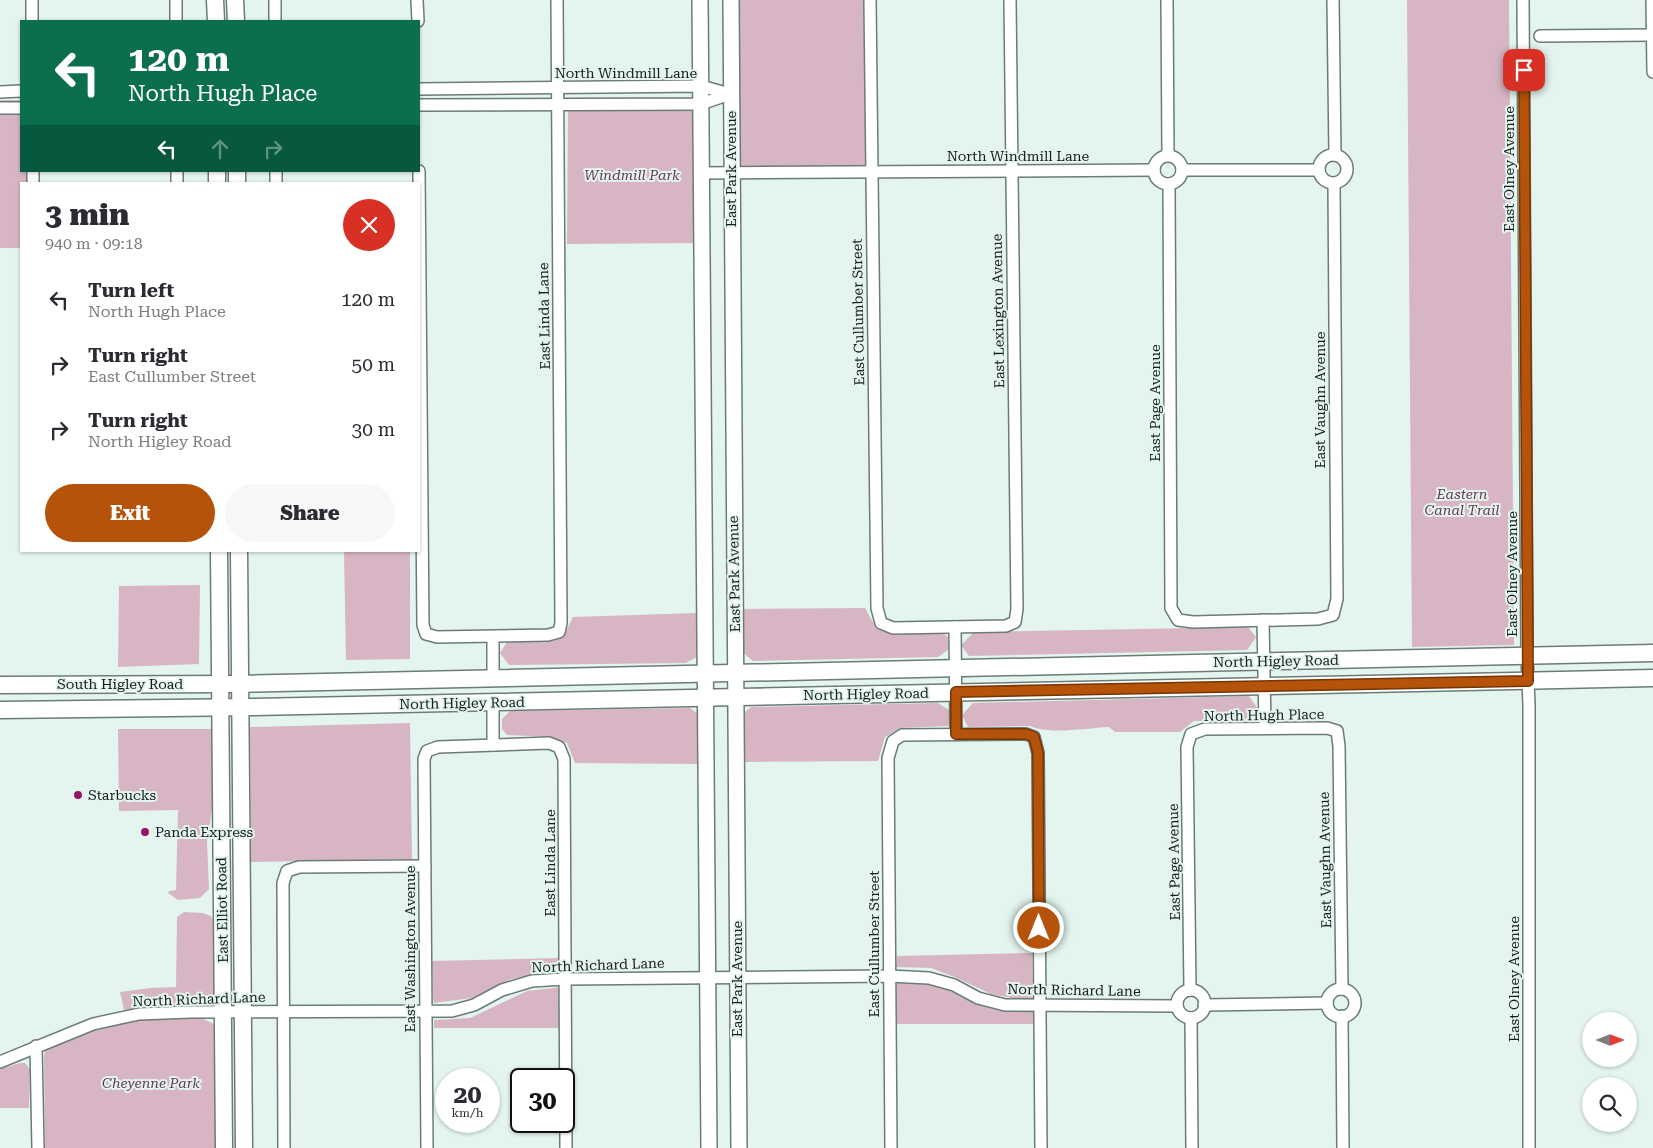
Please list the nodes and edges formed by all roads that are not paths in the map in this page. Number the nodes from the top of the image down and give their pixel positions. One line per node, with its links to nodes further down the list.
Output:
1 (32, 0): 16 (street)
2 (176, 0): 17 (street)
3 (216, 0): 18 (main road)
4 (235, 0): 19 (main road)
5 (275, 0): 20 (street)
6 (417, 0): 21 (street)
7 (556, 0): 26 (street, East Linda Lane)
8 (700, 0): 25 (street, East Park Avenue)
9 (730, 0): 30 (street, East Park Avenue)
10 (870, 0): 41 (street, East Cullumber Street)
11 (1010, 0): 42 (street, East Lexington Avenue)
12 (1167, 0): 36 (street)
13 (1333, 0): 37 (street)
14 (1523, 0): 54 (street, East Olney Avenue)
15 (1652, 0): 22 (street)
16 (32, 20)
17 (176, 20)
18 (216, 20)
19 (236, 20)
20 (275, 20)
21 (418, 20)
22 (1653, 34): 23 (street); 24 (street)
23 (1540, 36)
24 (1653, 72)
25 (701, 86): 26 (street, North Windmill Lane); 30 (street, North Windmill Lane); 32 (street, East Park Avenue)
26 (557, 88): 27 (street, North Windmill Lane); 31 (street, East Linda Lane)
27 (420, 89)
28 (20, 91): 29 (street)
29 (0, 92)
30 (730, 94): 32 (street); 44 (street, East Park Avenue)
31 (557, 104): 32 (street); 33 (street); 52 (street, East Linda Lane)
32 (701, 104): 43 (street, East Park Avenue)
33 (420, 105)
34 (0, 108): 35 (street)
35 (20, 108)
36 (1168, 155): 38 (street); 39 (street)
37 (1335, 155): 40 (street); 46 (street)
38 (1154, 170): 42 (street, North Windmill Lane); 45 (street)
39 (1182, 170): 40 (street); 45 (street)
40 (1319, 170): 46 (street)
41 (871, 172): 42 (street, North Windmill Lane); 44 (street, North Windmill Lane); 51 (street, East Cullumber Street)
42 (1011, 172): 51 (street, East Lexington Avenue)
43 (702, 173): 44 (street, North Windmill Lane); 58 (street, East Park Avenue)
44 (731, 173): 57 (street, East Park Avenue)
45 (1169, 184): 50 (street, East Page Avenue)
46 (1334, 184): 50 (street, East Vaughn Avenue)
47 (420, 505): 52 (street)
48 (220, 552): 62 (main road, East Elliot Road)
49 (239, 552): 63 (main road, East Elliot Road)
50 (1263, 620): 55 (street)
51 (955, 627): 56 (street)
52 (493, 637): 59 (street)
53 (1653, 654): 54 (main road, North Higley Road)
54 (1527, 656): 55 (main road, North Higley Road); 61 (street, East Olney Avenue)
55 (1264, 661): 56 (main road, North Higley Road); 65 (street)
56 (955, 668): 57 (main road, North Higley Road); 66 (street)
57 (735, 673): 58 (main road, North Higley Road); 67 (street, East Park Avenue)
58 (704, 674): 59 (main road, North Higley Road); 68 (street, East Park Avenue)
59 (493, 678): 63 (main road, North Higley Road)
60 (1653, 678): 61 (main road, North Higley Road)
61 (1528, 681): 65 (main road, North Higley Road); 108 (street, East Olney Avenue)
62 (220, 684): 63 (main road, South Higley Road); 64 (main road, South Higley Road); 70 (main road, East Elliot Road)
63 (240, 684): 70 (main road, East Elliot Road)
64 (0, 685)
65 (1264, 686): 66 (main road, North Higley Road); 72 (street)
66 (956, 692): 67 (main road, North Higley Road); 74 (street)
67 (735, 697): 68 (main road, North Higley Road); 80 (street, East Park Avenue)
68 (705, 698): 69 (main road, North Higley Road); 79 (street, East Park Avenue)
69 (493, 703): 70 (main road, North Higley Road); 76 (street)
70 (230, 708): 71 (main road, South Higley Road); 88 (main road, East Elliot Road); 89 (main road, East Elliot Road)
71 (0, 710)
72 (1265, 728): 73 (street, North Hugh Place); 75 (street, North Hugh Place)
73 (1337, 731): 82 (street, East Vaughn Avenue)
74 (956, 734): 78 (street, East Cullumber Street); 86 (street)
75 (1191, 734): 83 (street, East Page Avenue)
76 (493, 745): 77 (street, East Washington Avenue); 81 (street, East Linda Lane)
77 (425, 866): 90 (street); 91 (street, East Washington Avenue)
78 (890, 976): 80 (street, North Richard Lane); 86 (street, North Richard Lane); 104 (street, East Cullumber Street)
79 (708, 978): 80 (street, North Richard Lane); 81 (street, North Richard Lane); 102 (street, East Park Avenue)
80 (738, 978): 103 (street, East Park Avenue)
81 (565, 979): 91 (street, North Richard Lane); 101 (street, East Linda Lane)
82 (1342, 989): 84 (street); 92 (street)
83 (1190, 990): 85 (street); 87 (street)
84 (1327, 1003): 85 (street); 92 (street)
85 (1204, 1005): 93 (street)
86 (1040, 1006): 87 (street, North Richard Lane); 105 (street)
87 (1177, 1006): 93 (street)
88 (223, 1012): 89 (street, North Richard Lane); 94 (street, North Richard Lane); 97 (main road, East Elliot Road)
89 (243, 1012): 90 (street, North Richard Lane); 98 (main road, East Elliot Road)
90 (283, 1012): 91 (street, North Richard Lane); 99 (street)
91 (426, 1012): 100 (street, East Washington Avenue)
92 (1342, 1016): 107 (street)
93 (1191, 1018): 106 (street)
94 (36, 1046): 95 (street, North Richard Lane); 96 (street)
95 (0, 1062)
96 (38, 1148)
97 (224, 1148)
98 (244, 1148)
99 (284, 1148)
100 (427, 1148)
101 (566, 1148)
102 (709, 1148)
103 (739, 1148)
104 (891, 1148)
105 (1040, 1148)
106 (1192, 1148)
107 (1343, 1148)
108 (1529, 1148)

